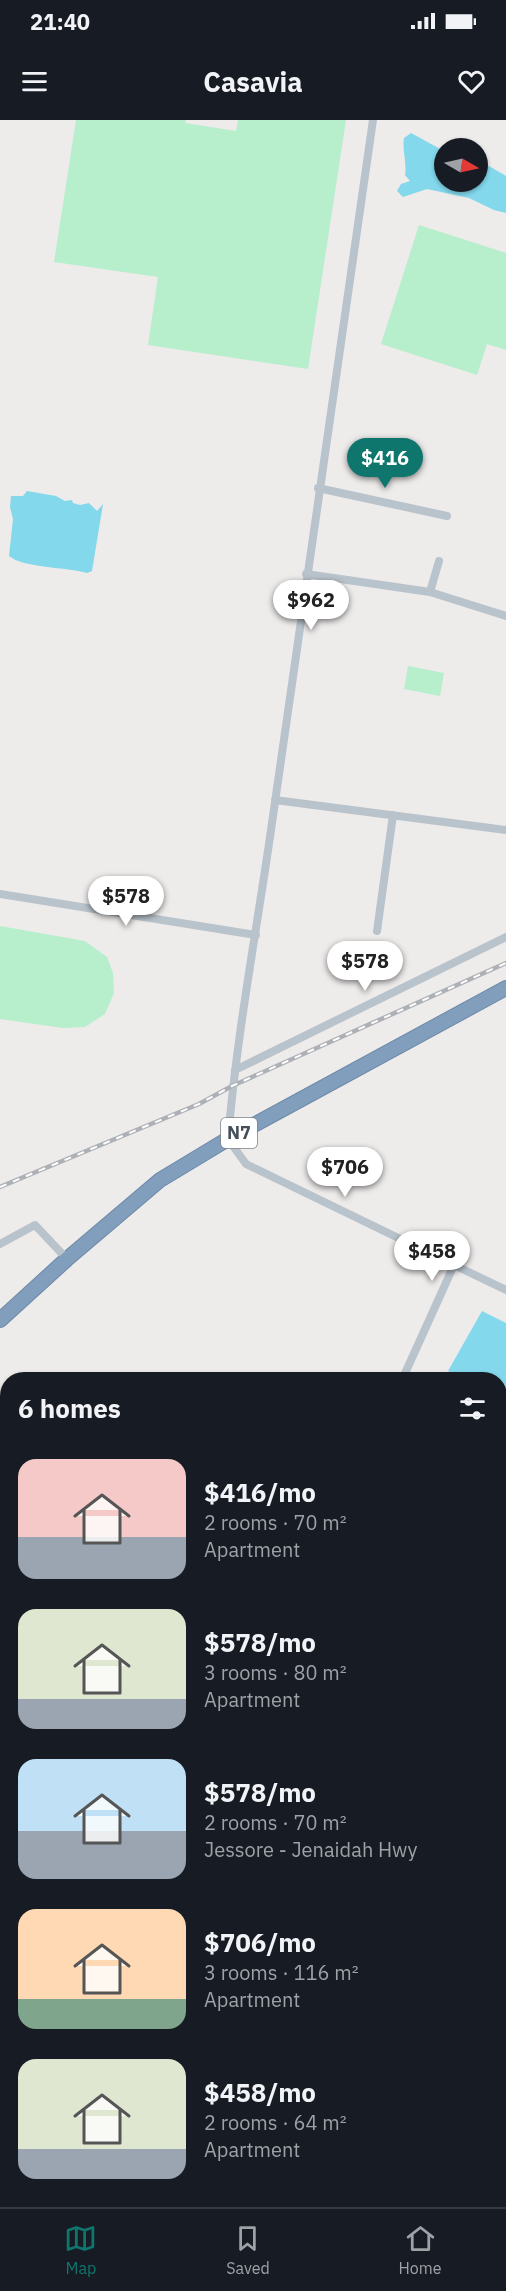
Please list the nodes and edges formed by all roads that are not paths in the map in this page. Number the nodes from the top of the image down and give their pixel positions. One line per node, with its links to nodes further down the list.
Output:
1 (373, 120): 2 (street)
2 (318, 488): 3 (street); 5 (street)
3 (447, 516)
4 (439, 561): 6 (street)
5 (306, 574): 6 (street); 8 (street)
6 (430, 592): 7 (street)
7 (506, 616)
8 (275, 800): 9 (street); 13 (street)
9 (393, 815): 10 (street); 12 (street)
10 (506, 830)
11 (0, 894): 13 (street)
12 (377, 931)
13 (256, 935): 16 (street)
14 (506, 937): 16 (street)
15 (506, 988): 17 (highway, N7)
16 (235, 1070): 17 (street)
17 (228, 1139): 19 (highway, N7); 20 (street)
18 (0, 1244): 19 (street)
19 (67, 1259): 22 (highway, N7)
20 (454, 1265): 21 (street); 23 (street)
21 (506, 1290)
22 (0, 1320)
23 (406, 1372)

